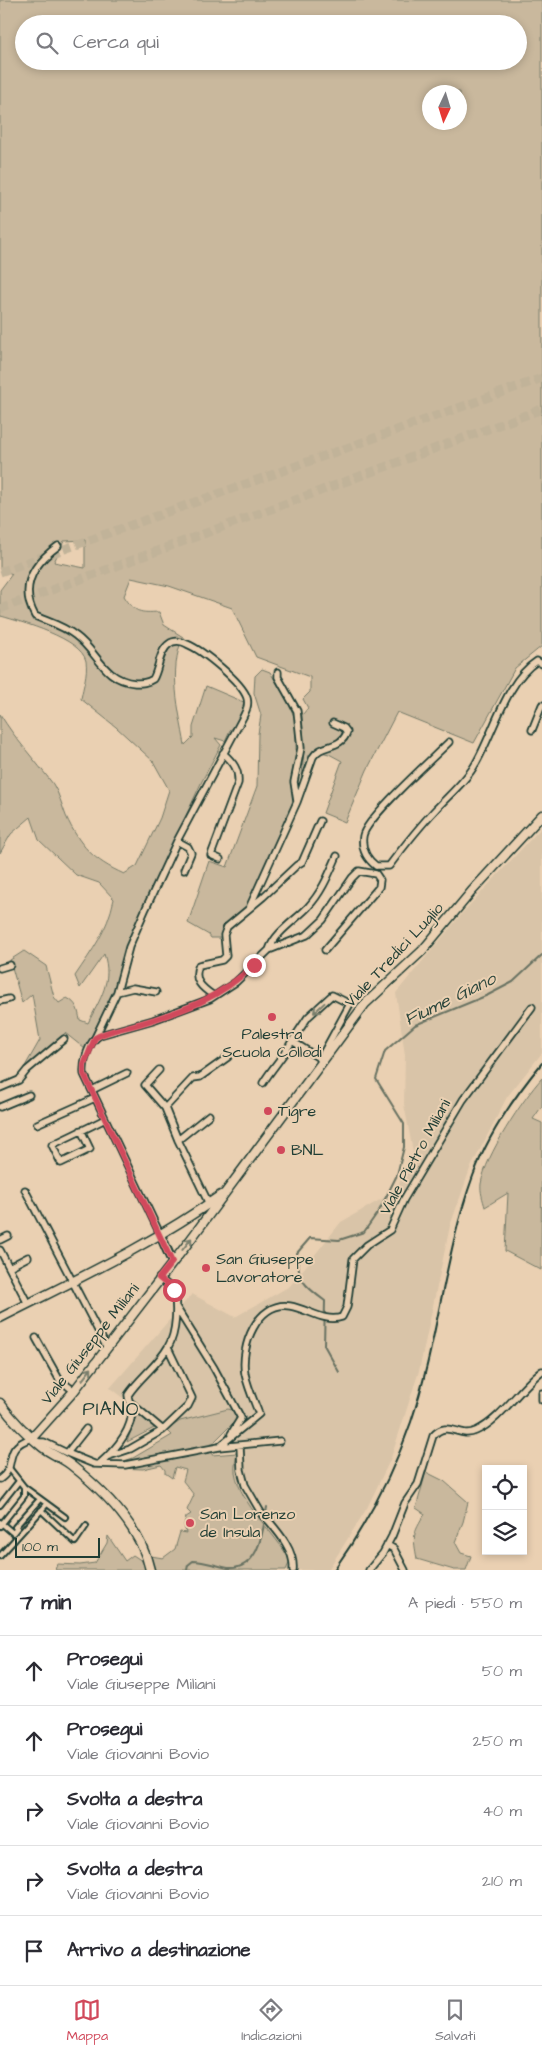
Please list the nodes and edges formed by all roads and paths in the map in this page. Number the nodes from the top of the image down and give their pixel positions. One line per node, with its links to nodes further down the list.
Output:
1 (58, 546): 8 (street)
2 (542, 664): 15 (street)
3 (278, 672): 9 (street)
4 (542, 705): 6 (street)
5 (333, 723): 9 (street)
6 (532, 730)
7 (449, 742): 15 (street)
8 (223, 753): 12 (street); 14 (street)
9 (297, 802): 18 (street)
10 (542, 815): 33 (main road, Viale Tredici Luglio)
11 (320, 821): 18 (street)
12 (177, 841): 16 (street); 23 (street)
13 (338, 856): 19 (street)
14 (220, 859)
15 (376, 866): 17 (street)
16 (184, 870)
17 (376, 874): 19 (street); 20 (street)
18 (250, 907): 25 (street)
19 (269, 950): 25 (street)
20 (325, 950)
21 (10, 965): 22 (street)
22 (0, 968)
23 (117, 992): 24 (street); 29 (street)
24 (156, 992)
25 (214, 996): 29 (street)
26 (8, 999): 27 (street)
27 (0, 1002)
28 (532, 1007): 76 (street, Viale Pietro Miliani)
29 (95, 1038): 38 (street)
30 (64, 1039): 37 (street)
31 (292, 1041): 33 (street); 33 (street, Viale Tredici Luglio, one-way to 31); 36 (street)
32 (228, 1058): 42 (street)
33 (321, 1059): 49 (main road, Viale Tredici Luglio)
34 (159, 1070): 42 (street)
35 (127, 1073): 38 (street)
36 (263, 1084)
37 (0, 1088)
38 (92, 1090): 40 (street)
39 (29, 1095): 41 (street)
40 (96, 1098): 44 (street); 45 (street)
41 (0, 1107)
42 (165, 1108): 47 (street)
43 (209, 1115): 47 (street)
44 (105, 1119): 46 (street); 51 (street)
45 (38, 1124)
46 (82, 1130): 46 (street)
47 (178, 1140): 50 (street)
48 (25, 1190): 58 (street)
49 (223, 1194): 50 (main road); 56 (main road, Viale Giuseppe Miliani, one-way to 49)
50 (208, 1204): 51 (main road)
51 (160, 1234): 56 (street); 58 (main road)
52 (8, 1236): 53 (street)
53 (0, 1240)
54 (0, 1250): 57 (street)
55 (28, 1257): 57 (street)
56 (172, 1262): 59 (main road, Viale Giuseppe Miliani)
57 (9, 1267): 60 (street)
58 (72, 1281): 60 (main road); 64 (street)
59 (163, 1281): 61 (street); 64 (main road, Viale Giuseppe Miliani)
60 (28, 1304): 62 (main road)
61 (176, 1307): 65 (street); 76 (street)
62 (0, 1317)
63 (36, 1338): 67 (street)
64 (107, 1348): 67 (main road, Viale Giuseppe Miliani, one-way to 64)
65 (168, 1348): 69 (street); 74 (street)
66 (542, 1371): 94 (street)
67 (74, 1391): 75 (main road, Viale Giuseppe Miliani)
68 (542, 1393): 70 (street)
69 (128, 1399): 74 (street); 81 (street)
70 (542, 1400)
71 (0, 1403): 72 (main road)
72 (3, 1410): 75 (main road)
73 (86, 1429): 80 (street)
74 (163, 1430): 81 (street)
75 (35, 1440): 80 (street, Viale Pietro Miliani); 83 (street); 96 (main road)
76 (228, 1440): 79 (street, Viale Pietro Miliani)
77 (280, 1441): 78 (street)
78 (240, 1445): 79 (street); 97 (street)
79 (219, 1447): 82 (street, Viale Pietro Miliani)
80 (67, 1453): 82 (street, Viale Pietro Miliani)
81 (109, 1456): 82 (street)
82 (100, 1464)
83 (9, 1468): 84 (street); 85 (street)
84 (0, 1479)
85 (19, 1481): 86 (street); 89 (street)
86 (24, 1487): 87 (street); 92 (street)
87 (40, 1499): 88 (street); 92 (street)
88 (47, 1504): 90 (street); 91 (street)
89 (0, 1505)
90 (41, 1510): 93 (street); 95 (street)
91 (65, 1517)
92 (1, 1524)
93 (86, 1526)
94 (386, 1546): 98 (street); 99 (street)
95 (0, 1556)
96 (150, 1568)
97 (293, 1570)
98 (369, 1570)
99 (403, 1570)

